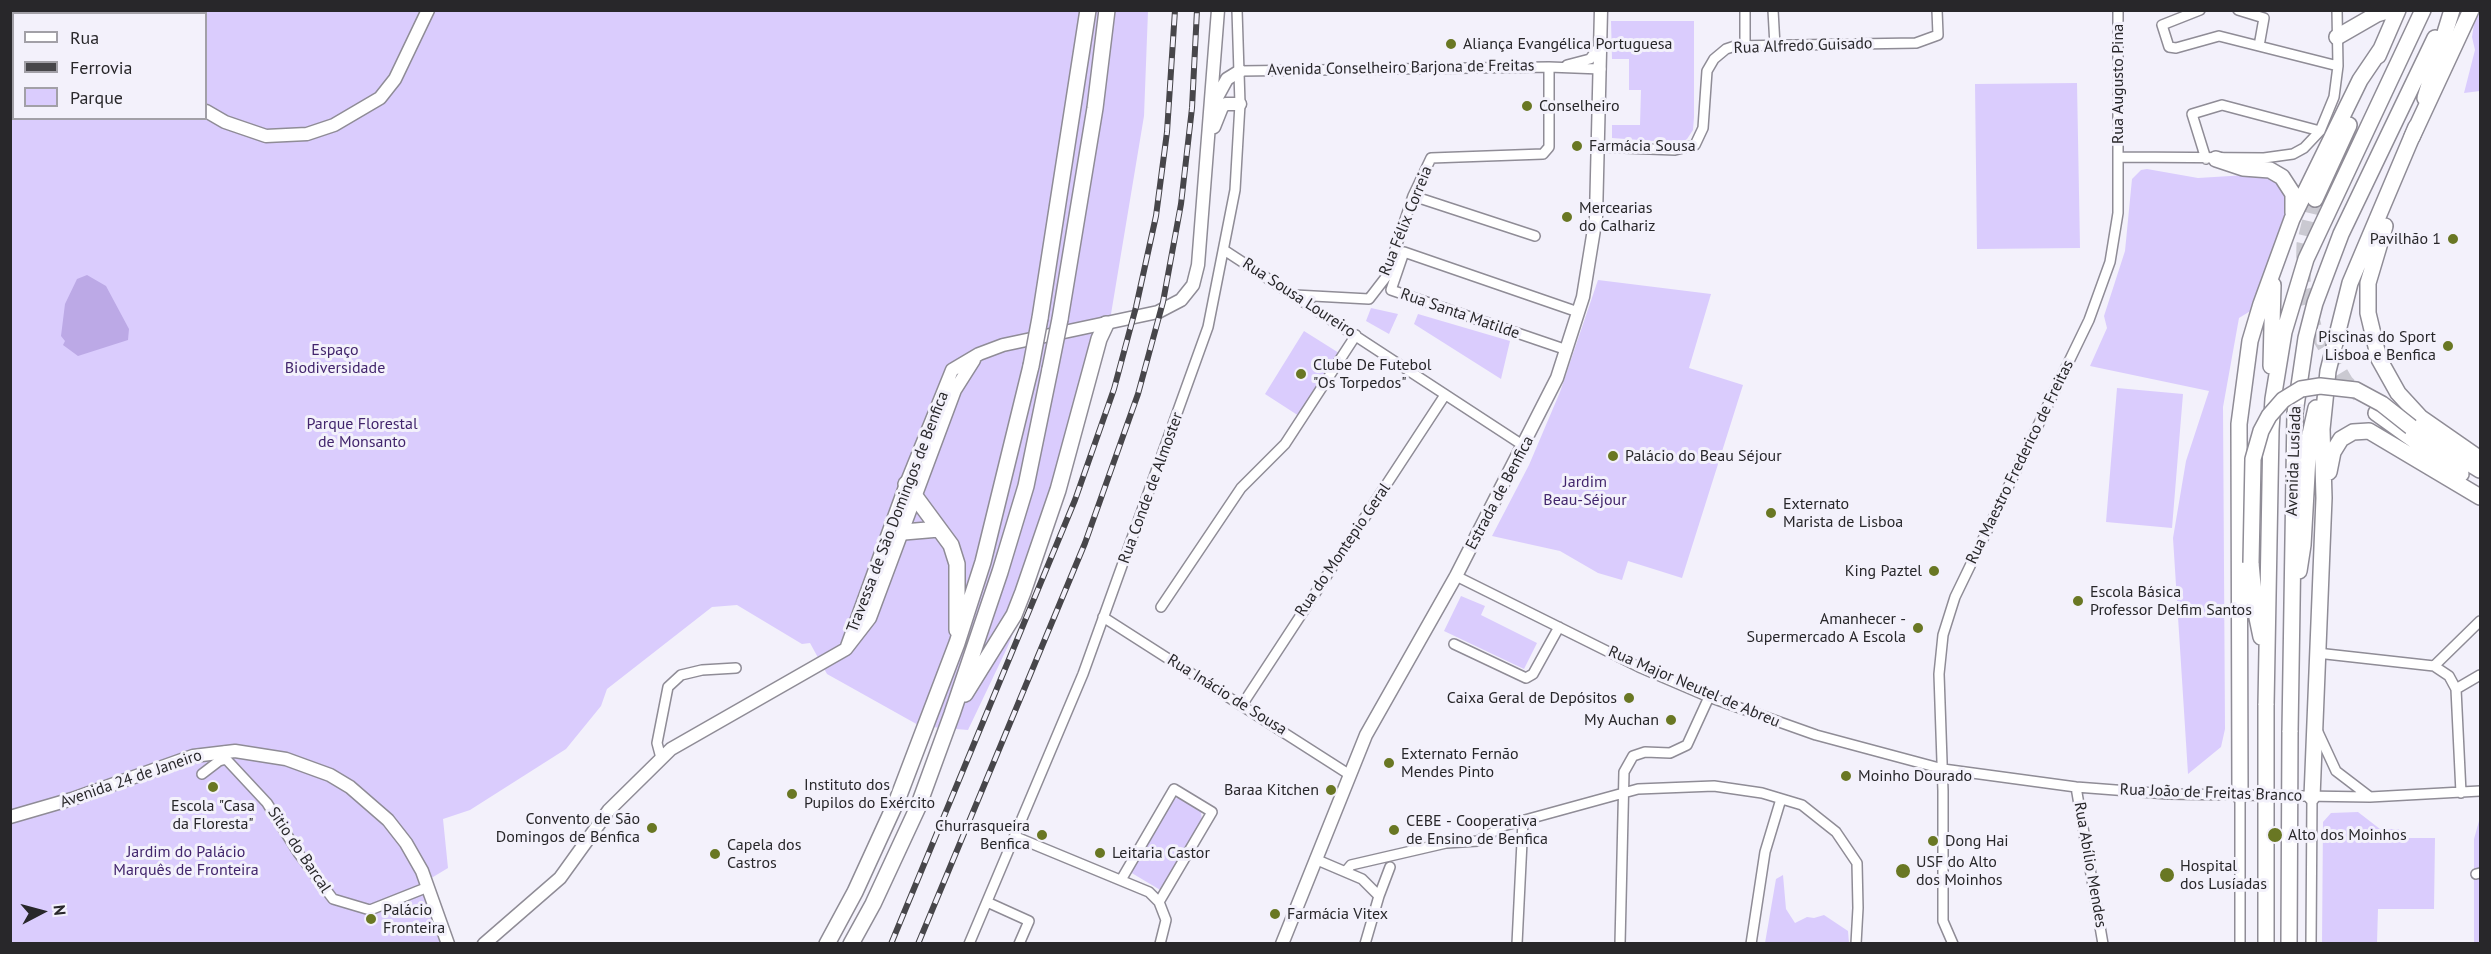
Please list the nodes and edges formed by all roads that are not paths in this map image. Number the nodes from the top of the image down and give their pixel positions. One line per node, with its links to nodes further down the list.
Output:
1 (428, 10): 32 (street)
2 (1088, 10): 72 (main road, bridge)
3 (1107, 10): 83 (main road, bridge)
4 (1218, 10): 31 (street, Travessa de São Domingos de Benfica)
5 (1237, 10): 29 (street, Rua Conde de Almoster)
6 (1601, 10): 20 (street, Estrada de Benfica)
7 (1745, 10): 21 (street)
8 (1773, 10): 22 (street)
9 (1937, 10): 22 (street, Rua Alfredo Guisado)
10 (2118, 10): 37 (street, Rua Augusto Pina)
11 (2200, 10): 23 (street)
12 (2238, 10): 23 (street)
13 (2337, 10): 19 (street)
14 (2398, 10): 24 (main road)
15 (2423, 10): 54 (main road, Avenida Lusíada)
16 (2450, 10): 34 (main road); 70 (main road, Avenida Lusíada)
17 (2472, 10): 34 (main road)
18 (2378, 12): 19 (main road)
19 (2337, 37): 27 (street)
20 (1601, 44): 26 (street, Avenida Conselheiro Barjona de Freitas); 28 (street, Estrada de Benfica)
21 (1745, 46): 22 (street, Rua Alfredo Guisado); 36 (street, Rua Alfredo Guisado)
22 (1775, 46)
23 (2259, 46): 27 (street)
24 (2381, 49): 41 (main road); 42 (main road)
25 (1549, 66): 26 (street, Avenida Conselheiro Barjona de Freitas); 29 (street, Avenida Conselheiro Barjona de Freitas); 40 (street, Rua Félix Correia)
26 (1562, 66): 28 (street, Avenida Conselheiro Barjona de Freitas)
27 (2338, 66): 33 (street)
28 (1601, 69): 36 (street, Estrada de Benfica)
29 (1240, 71): 30 (street, Rua Conde de Almoster); 31 (street)
30 (1240, 104): 35 (street); 45 (street, Rua Conde de Almoster)
31 (1211, 110): 35 (street, Travessa de São Domingos de Benfica)
32 (207, 112)
33 (2320, 131): 38 (street); 38 (street)
34 (2412, 137): 39 (main road)
35 (1208, 143): 48 (street, Travessa de São Domingos de Benfica)
36 (1599, 147): 47 (street, Estrada de Benfica)
37 (2119, 157): 38 (street); 87 (street, Rua Maestro Frederico de Freitas)
38 (2211, 159): 42 (main road)
39 (2395, 178): 52 (main road); 57 (main road)
40 (1413, 196): 43 (street); 46 (street, Rua Félix Correia)
41 (2315, 199)
42 (2292, 219): 44 (main road)
43 (1535, 236)
44 (2280, 246): 54 (main road); 94 (main road)
45 (1224, 250): 46 (street, Rua Sousa Loureiro); 68 (street, Rua Conde de Almoster)
46 (1295, 295): 49 (street, Rua Sousa Loureiro)
47 (1578, 312): 50 (street, Estrada de Benfica); 50 (street, Rua Santa Matilde)
48 (1106, 324): 51 (street, Travessa de São Domingos de Benfica); 83 (main road)
49 (1356, 335): 53 (street, Rua Sousa Loureiro); 67 (street)
50 (1567, 350): 56 (street, Estrada de Benfica)
51 (979, 354): 59 (street, Travessa de São Domingos de Benfica); 61 (street, Travessa de São Domingos de Benfica)
52 (2326, 389): 63 (main road); 70 (main road)
53 (1445, 395): 56 (street, Rua Sousa Loureiro); 82 (street, Rua do Montepio Geral)
54 (2272, 399): 76 (main road, Avenida Lusíada)
55 (2376, 412): 60 (main road)
56 (1524, 446): 66 (street, Estrada de Benfica)
57 (2481, 459)
58 (2481, 470): 76 (main road, bridge)
59 (906, 484): 61 (main road); 74 (street, Travessa de São Domingos de Benfica)
60 (2481, 486)
61 (916, 497): 64 (main road); 65 (street, Travessa de São Domingos de Benfica)
62 (2481, 497): 63 (main road)
63 (2324, 498): 75 (main road)
64 (939, 529): 65 (main road); 72 (main road)
65 (904, 532): 74 (street, Travessa de São Domingos de Benfica)
66 (1456, 576): 71 (street, Rua Major Neutel de Abreu); 89 (street, Estrada de Benfica)
67 (1161, 607)
68 (1103, 617): 82 (street, Rua Inácio de Sousa); 100 (street, Rua Conde de Almoster)
69 (2481, 621): 77 (street)
70 (2291, 625): 126 (main road, Avenida Lusíada, bridge)
71 (1559, 627): 73 (street); 81 (street, Rua Major Neutel de Abreu)
72 (957, 643): 111 (main road)
73 (1454, 644)
74 (846, 649): 86 (street, Travessa de São Domingos de Benfica)
75 (2317, 653): 77 (street); 84 (main road)
76 (2267, 664): 125 (main road, Avenida Lusíada, bridge)
77 (2434, 666): 80 (street)
78 (736, 668): 86 (street)
79 (2481, 675): 80 (street)
80 (2456, 689): 93 (street)
81 (1709, 697): 87 (street, Rua Major Neutel de Abreu); 92 (street)
82 (1242, 705): 89 (street, Rua Inácio de Sousa)
83 (952, 714): 112 (main road)
84 (2313, 720): 95 (main road); 96 (street)
85 (226, 755): 88 (street); 98 (street, Avenida 24 de Janeiro); 105 (street, Avenida 24 de Janeiro); 105 (street, Sitio do Barcal)
86 (661, 758): 110 (street, Travessa de São Domingos de Benfica)
87 (1943, 769): 90 (street, Rua João de Freitas Branco); 122 (street, Rua Maestro Frederico de Freitas)
88 (202, 774)
89 (1350, 775): 101 (street, Estrada de Benfica)
90 (2076, 787): 94 (street, Rua João de Freitas Branco); 123 (street, Rua Abílio Mendes)
91 (2481, 791): 93 (street, Rua João de Freitas Branco)
92 (1624, 792): 97 (street); 99 (street); 119 (street)
93 (2461, 793): 96 (street, Rua João de Freitas Branco)
94 (2240, 796): 95 (street, Rua João de Freitas Branco); 124 (street)
95 (2312, 797): 96 (street, Rua João de Freitas Branco); 127 (street)
96 (2370, 797)
97 (1781, 799): 120 (street); 121 (street)
98 (10, 817)
99 (1523, 821): 103 (street); 118 (street)
100 (1016, 837): 104 (street); 107 (street, Rua Conde de Almoster)
101 (1321, 862): 103 (street); 116 (street, Estrada de Benfica)
102 (1390, 867): 106 (street)
103 (1346, 871): 106 (street)
104 (1121, 880): 108 (street); 108 (street)
105 (428, 887): 109 (street, Avenida 24 de Janeiro)
106 (1379, 896): 117 (street)
107 (987, 902): 113 (street, Rua Conde de Almoster); 114 (street)
108 (1159, 902): 115 (street)
109 (448, 944)
110 (484, 944)
111 (827, 944)
112 (851, 944)
113 (969, 944)
114 (1020, 944)
115 (1160, 944)
116 (1282, 944)
117 (1365, 944)
118 (1517, 944)
119 (1620, 944)
120 (1751, 944)
121 (1856, 944)
122 (1953, 944)
123 (2103, 944)
124 (2240, 944)
125 (2266, 944)
126 (2289, 944)
127 (2311, 944)

